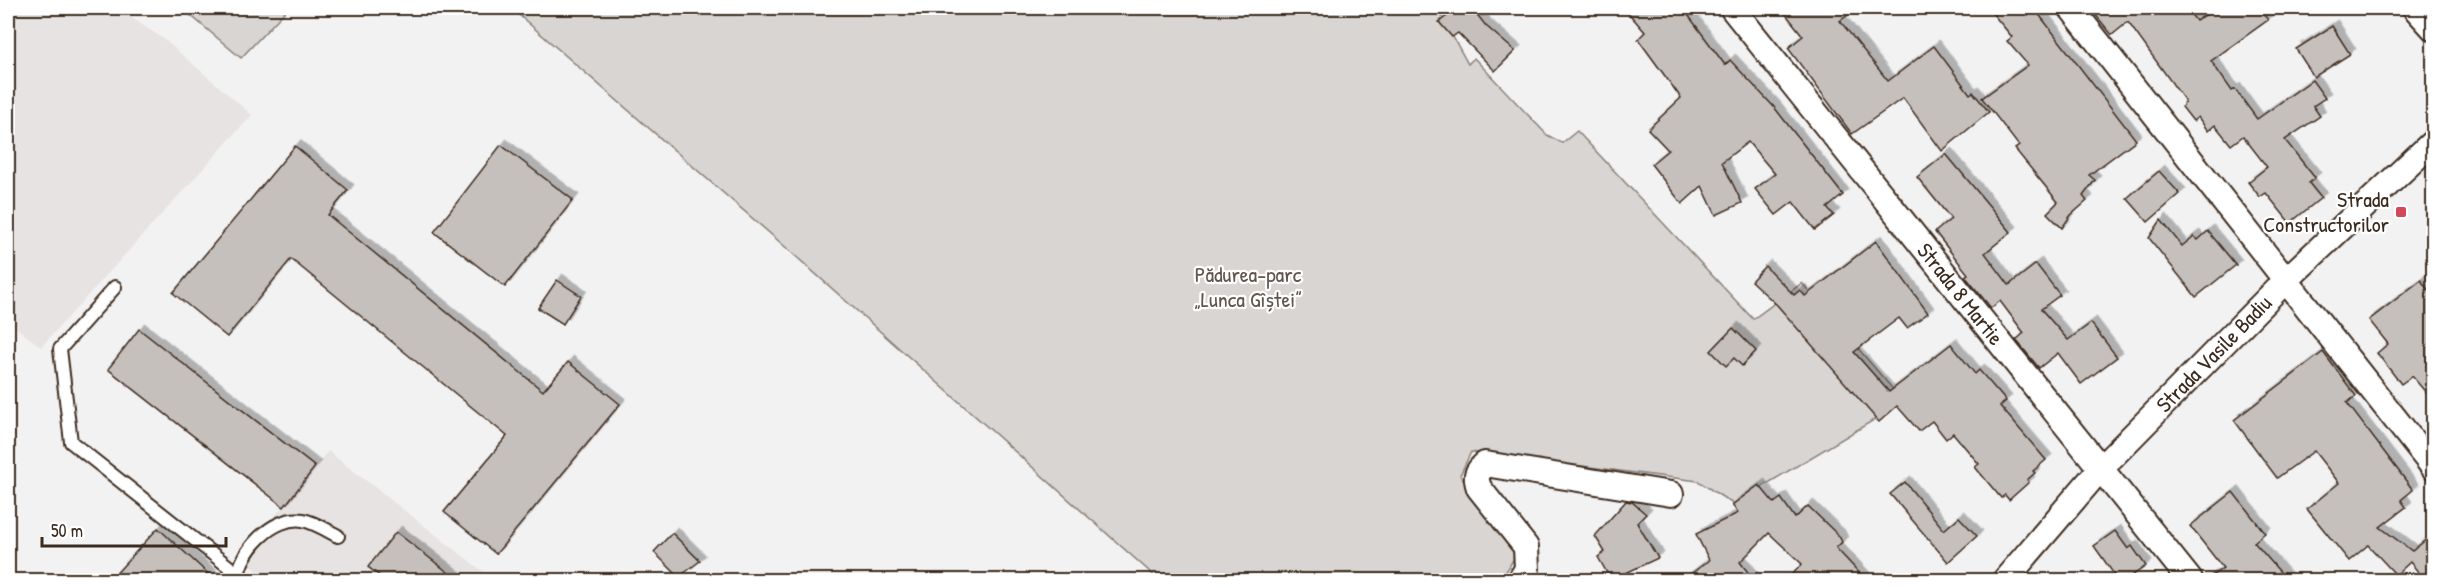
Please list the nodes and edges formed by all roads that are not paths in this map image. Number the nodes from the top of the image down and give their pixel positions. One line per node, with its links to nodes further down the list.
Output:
1 (1732, 8): 9 (street, Strada 8 Martie)
2 (2072, 8): 6 (street)
3 (2415, 8): 4 (street)
4 (2433, 29)
5 (2433, 141): 6 (street, Strada Vasile Badiu)
6 (2285, 281): 8 (street); 9 (street, Strada Vasile Badiu)
7 (115, 287): 13 (lane)
8 (2433, 468)
9 (2100, 469): 12 (street, Strada 8 Martie); 15 (street, Strada Vasile Badiu)
10 (1671, 494): 14 (street)
11 (338, 536): 13 (lane)
12 (2166, 549): 16 (street); 17 (street, Strada 8 Martie)
13 (238, 577)
14 (1520, 580)
15 (2005, 580)
16 (2170, 580)
17 (2190, 580)

